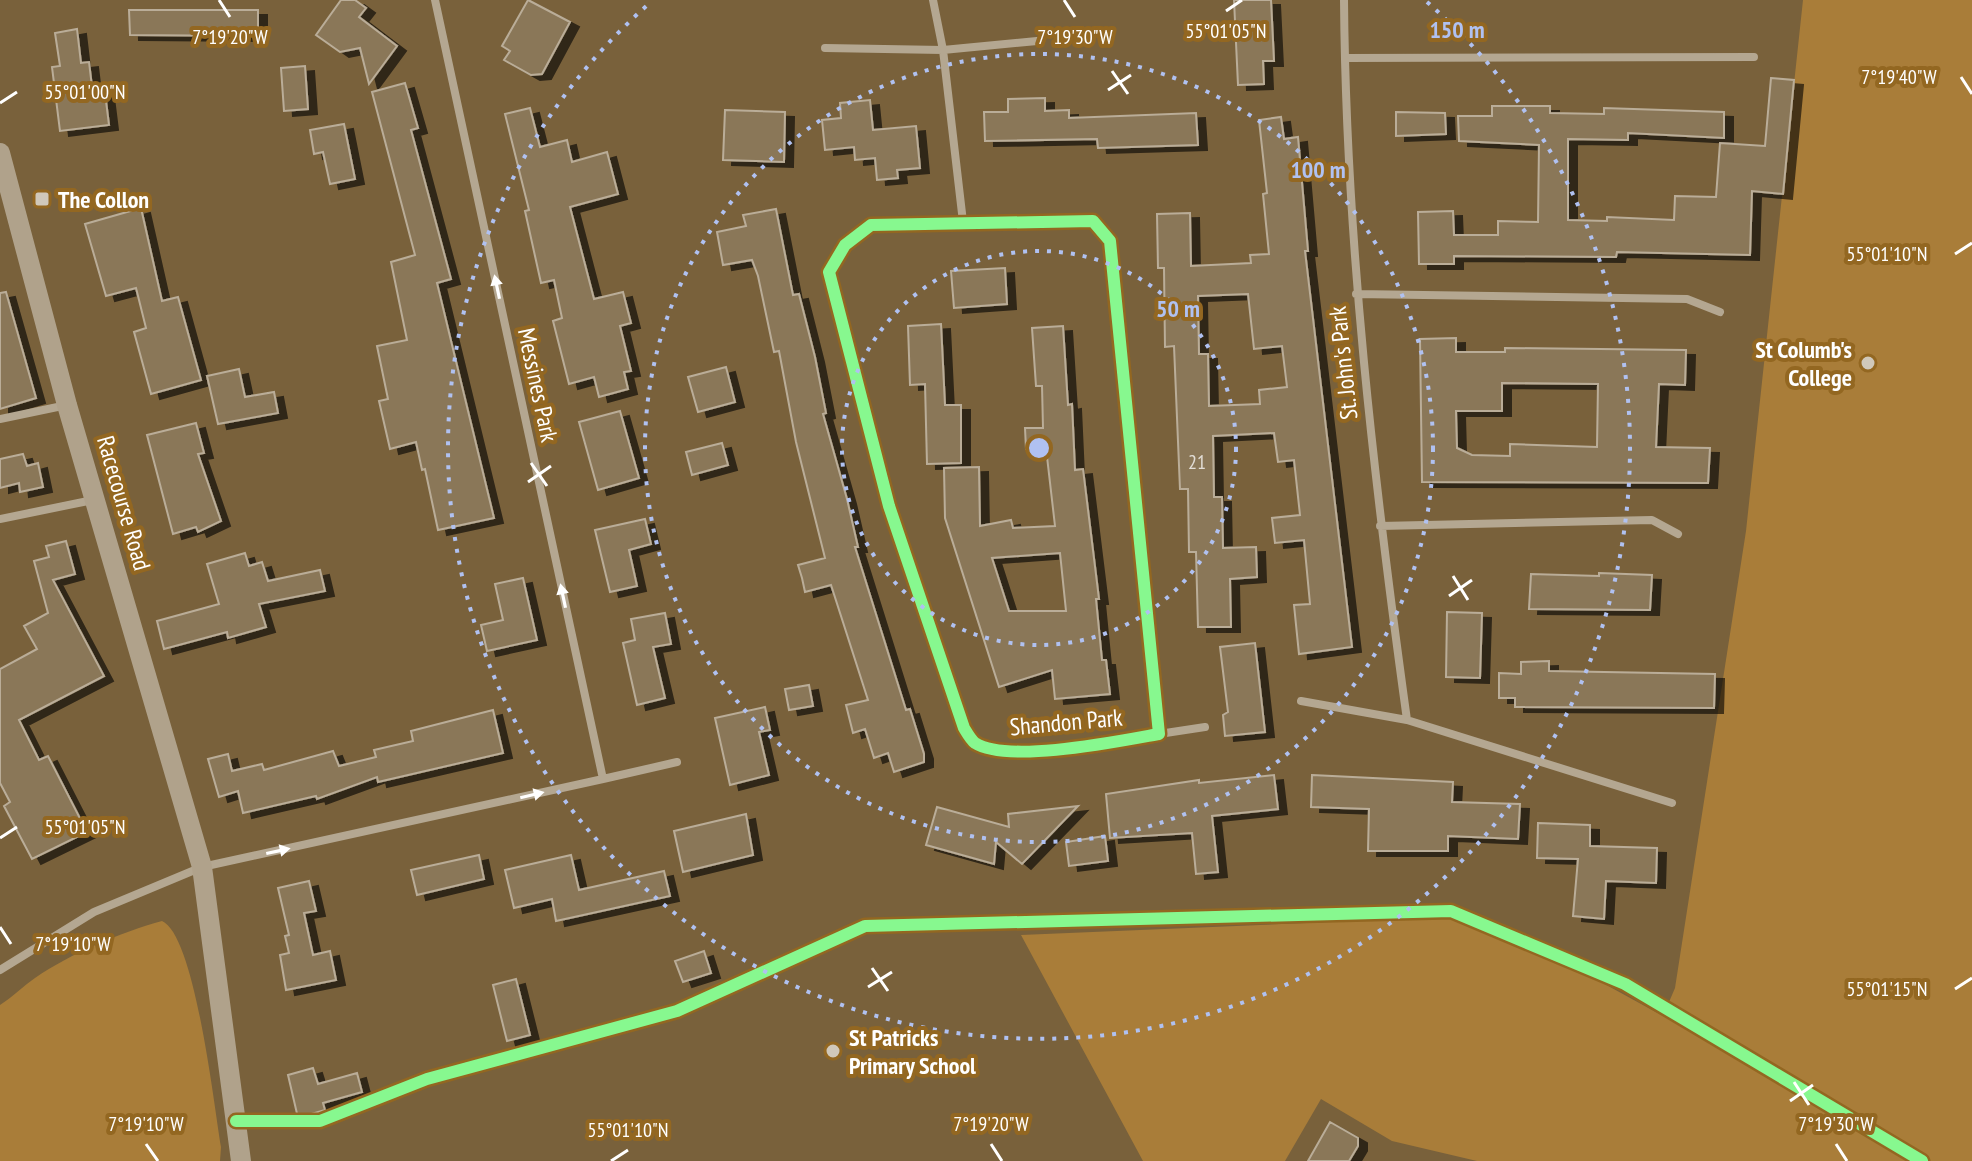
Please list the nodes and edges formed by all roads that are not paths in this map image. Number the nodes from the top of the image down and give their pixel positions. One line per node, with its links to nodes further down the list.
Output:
1 (435, 0): 24 (street, Messines Park, one-way to 1)
2 (933, 0): 6 (street)
3 (1344, 0): 8 (street, St. John's Park)
4 (1037, 41): 6 (street)
5 (825, 48): 6 (street)
6 (943, 50): 10 (street)
7 (1754, 57): 8 (street)
8 (1345, 58): 11 (street, St. John's Park)
9 (0, 153): 13 (main road, Racecourse Road)
10 (963, 222): 22 (street, Shandon Park); 22 (street, Shandon Park)
11 (1356, 294): 12 (street); 17 (street, St. John's Park)
12 (1720, 312)
13 (67, 405): 14 (street); 15 (main road, Racecourse Road)
14 (0, 419)
15 (96, 500): 16 (street); 26 (main road, Racecourse Road)
16 (0, 519)
17 (1380, 526): 18 (street); 20 (street, St. John's Park)
18 (1678, 534)
19 (1301, 701): 20 (street)
20 (1407, 720): 25 (street)
21 (1205, 727): 22 (street)
22 (1159, 734)
23 (677, 762): 24 (street)
24 (603, 779): 26 (street, one-way to 24)
25 (1672, 803)
26 (202, 867): 27 (street); 28 (main road, Racecourse Road)
27 (0, 970)
28 (241, 1161)

